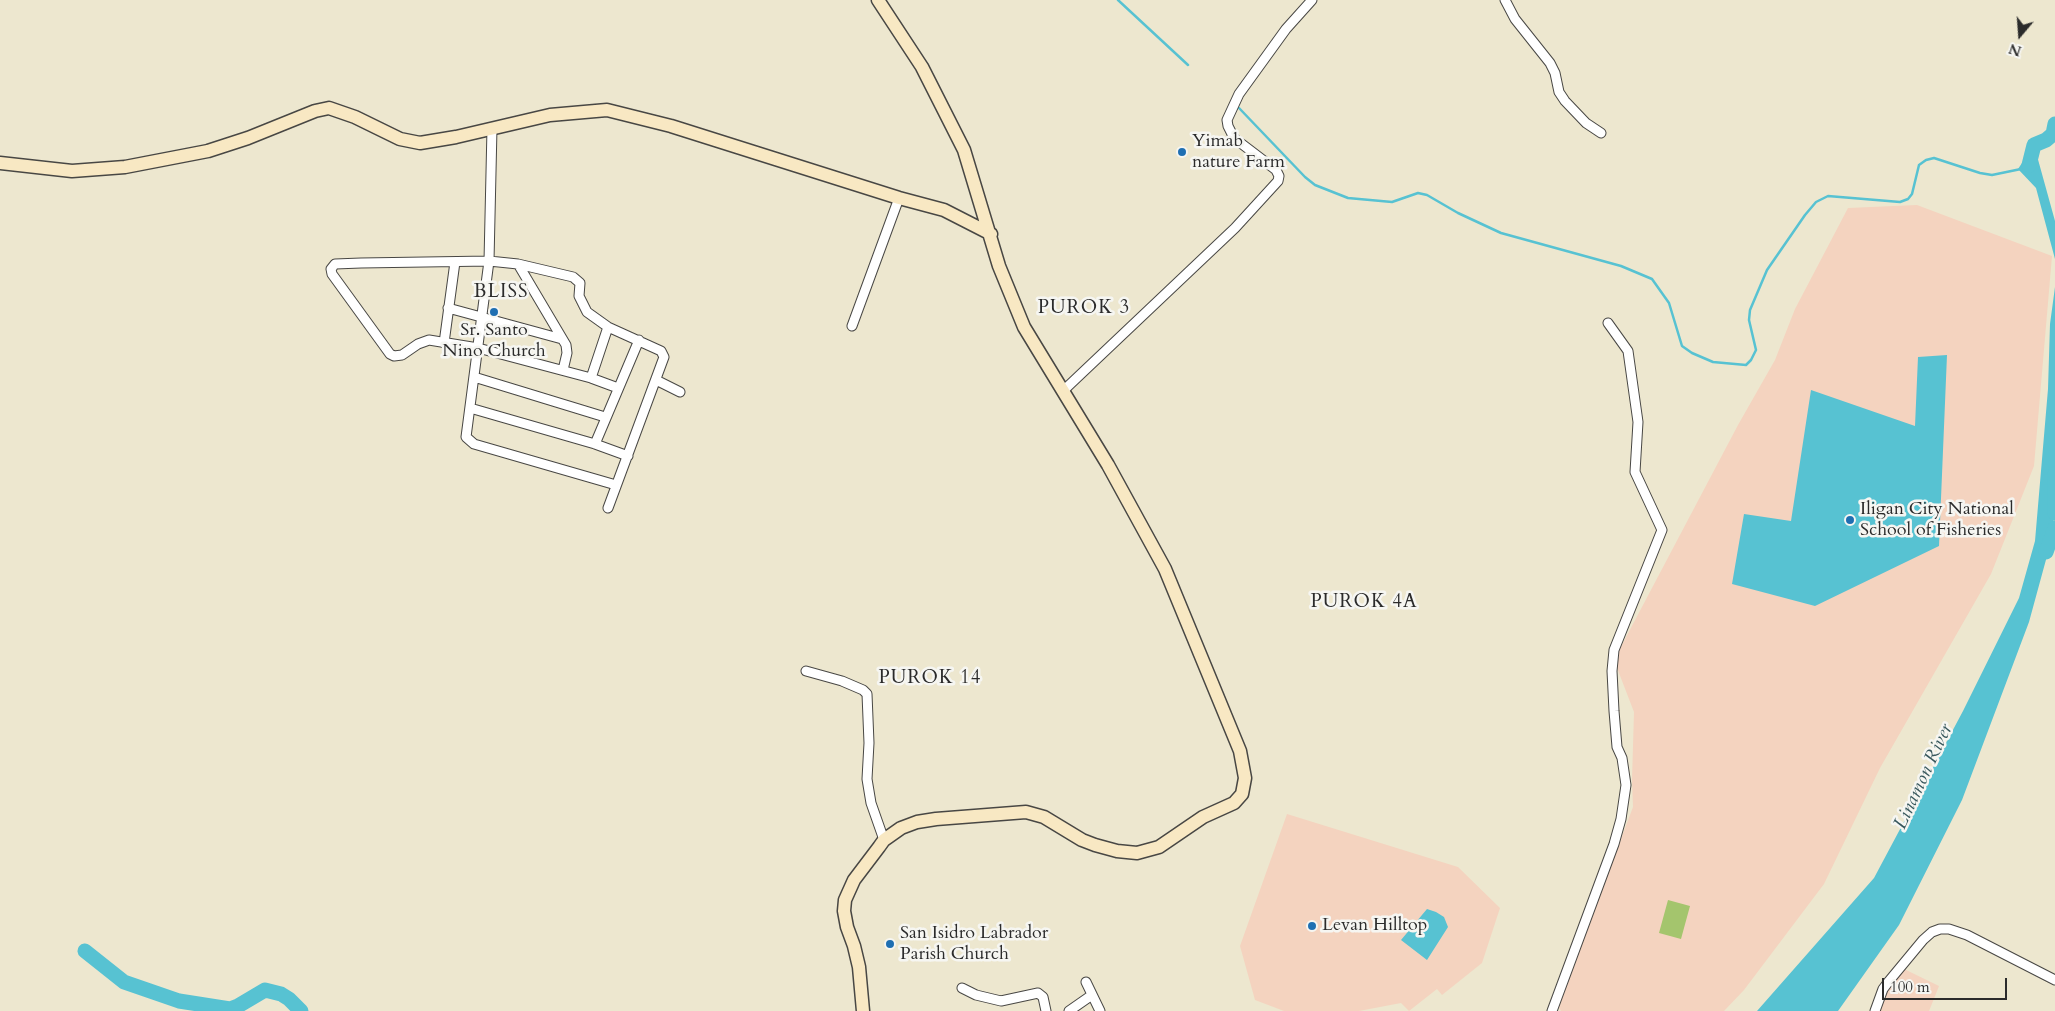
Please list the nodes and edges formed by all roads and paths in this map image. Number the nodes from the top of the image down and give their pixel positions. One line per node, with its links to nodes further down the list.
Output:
1 (878, 0): 8 (street)
2 (1312, 0): 26 (street)
3 (1504, 0): 5 (street)
4 (492, 128): 6 (street); 7 (street); 9 (street)
5 (1601, 133)
6 (0, 164)
7 (899, 198): 8 (street); 15 (street)
8 (990, 234): 26 (street)
9 (490, 260): 10 (street); 11 (street); 13 (street)
10 (455, 262): 12 (street); 19 (street)
11 (518, 264): 16 (street); 17 (street)
12 (448, 308): 13 (street); 19 (street)
13 (481, 317): 17 (street); 20 (street)
14 (1608, 323): 44 (street)
15 (852, 326)
16 (608, 327): 18 (street); 23 (street)
17 (562, 339): 21 (street)
18 (639, 340): 24 (street); 25 (street)
19 (444, 343): 20 (street)
20 (478, 348): 21 (street); 22 (street)
21 (563, 370): 23 (street)
22 (474, 377): 28 (street); 29 (street)
23 (591, 378): 25 (street)
24 (656, 380): 27 (street); 31 (street)
25 (618, 388): 29 (street)
26 (1064, 390): 35 (street)
27 (680, 392)
28 (470, 408): 30 (street); 32 (street)
29 (605, 417): 30 (street)
30 (594, 444): 31 (street)
31 (628, 456): 32 (street)
32 (616, 485): 33 (street)
33 (608, 508)
34 (806, 672): 35 (street)
35 (884, 840): 40 (street)
36 (2055, 980): 45 (street)
37 (1086, 982): 39 (street)
38 (962, 988): 41 (street)
39 (1092, 995): 42 (street); 43 (street)
40 (863, 1011)
41 (1046, 1011)
42 (1069, 1011)
43 (1100, 1011)
44 (1552, 1011)
45 (1875, 1011)

